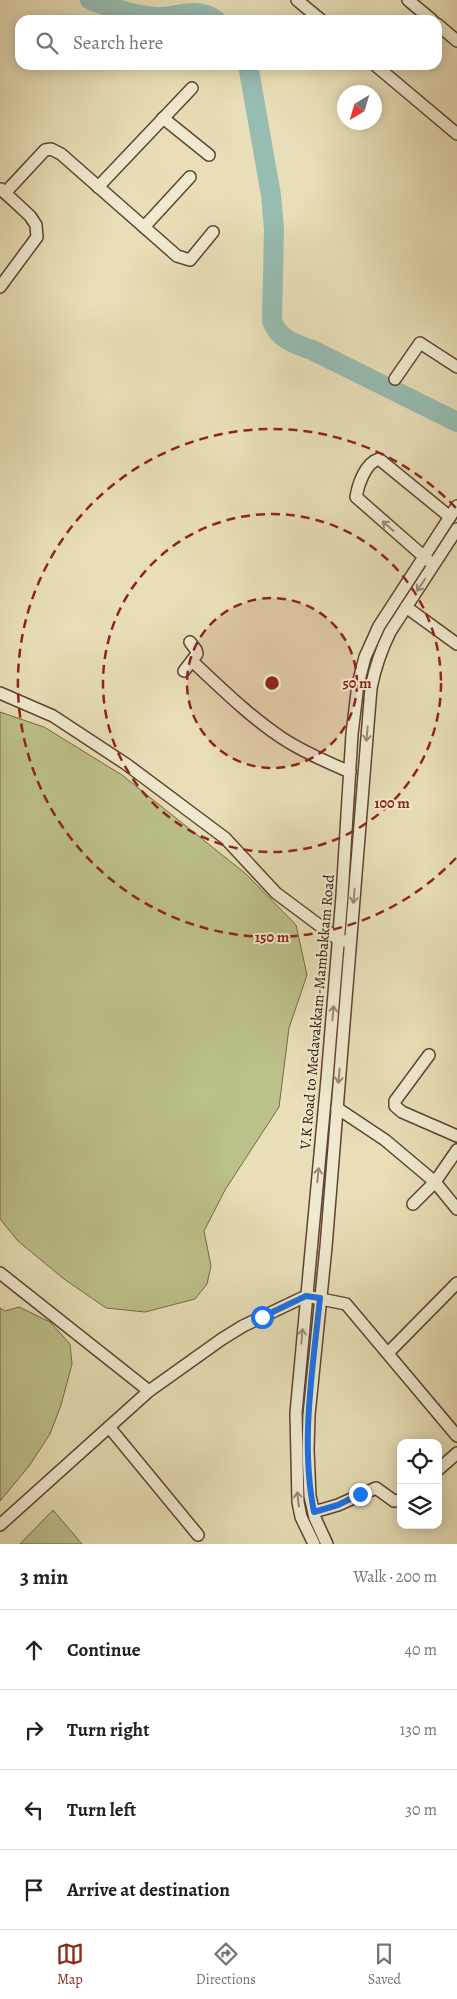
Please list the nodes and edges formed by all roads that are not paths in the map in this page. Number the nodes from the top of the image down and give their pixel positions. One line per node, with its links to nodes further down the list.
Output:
1 (297, 0): 3 (street)
2 (415, 2): 4 (street)
3 (315, 15)
4 (427, 15)
5 (442, 28): 6 (street)
6 (457, 41)
7 (381, 70): 10 (street)
8 (192, 88): 9 (street)
9 (163, 118): 11 (street); 13 (street)
10 (457, 134)
11 (209, 155)
12 (190, 177): 15 (street)
13 (98, 187): 14 (street); 15 (street)
14 (3, 191): 17 (street)
15 (144, 227): 16 (street)
16 (213, 232)
17 (0, 287)
18 (457, 367): 19 (street)
19 (395, 379)
20 (457, 506): 21 (street, V.K Road to Medavakkam-Mambakkam Road)
21 (450, 517): 23 (street, V.K Road to Medavakkam-Mambakkam Road); 23 (street, one-way to 21)
22 (457, 529): 24 (street, V.K Road to Medavakkam-Mambakkam Road)
23 (424, 558): 24 (street); 31 (street, V.K Road to Medavakkam-Mambakkam Road)
24 (434, 565): 25 (street, V.K Road to Medavakkam-Mambakkam Road, one-way to 25)
25 (406, 607): 27 (street); 32 (street, V.K Road to Medavakkam-Mambakkam Road, one-way to 32)
26 (190, 642): 28 (street)
27 (457, 644)
28 (196, 665): 29 (street); 31 (street)
29 (184, 671)
30 (0, 693): 32 (street)
31 (350, 772): 32 (street, V.K Road to Medavakkam-Mambakkam Road)
32 (345, 941): 34 (street, V.K Road to Medavakkam-Mambakkam Road, one-way to 34); 42 (street, V.K Road to Medavakkam-Mambakkam Road, one-way to 32)
33 (429, 1055): 35 (street)
34 (337, 1108): 37 (street); 43 (street, V.K Road to Medavakkam-Mambakkam Road)
35 (457, 1136)
36 (457, 1150): 37 (street)
37 (435, 1182): 38 (street); 39 (street)
38 (414, 1204)
39 (457, 1209)
40 (0, 1273): 45 (street)
41 (457, 1283): 44 (street)
42 (306, 1296): 43 (street); 45 (street); 54 (street, V.K Road to Medavakkam-Mambakkam Road, one-way to 42)
43 (320, 1298): 44 (street); 51 (street, V.K Road to Medavakkam-Mambakkam Road)
44 (388, 1353): 47 (street)
45 (149, 1391): 46 (street)
46 (109, 1427): 52 (street); 53 (street)
47 (457, 1436)
48 (457, 1453): 49 (street)
49 (442, 1466)
50 (397, 1501): 51 (street)
51 (314, 1512): 55 (street, V.K Road to Medavakkam-Mambakkam Road)
52 (0, 1525)
53 (198, 1535)
54 (309, 1542)
55 (327, 1544)

